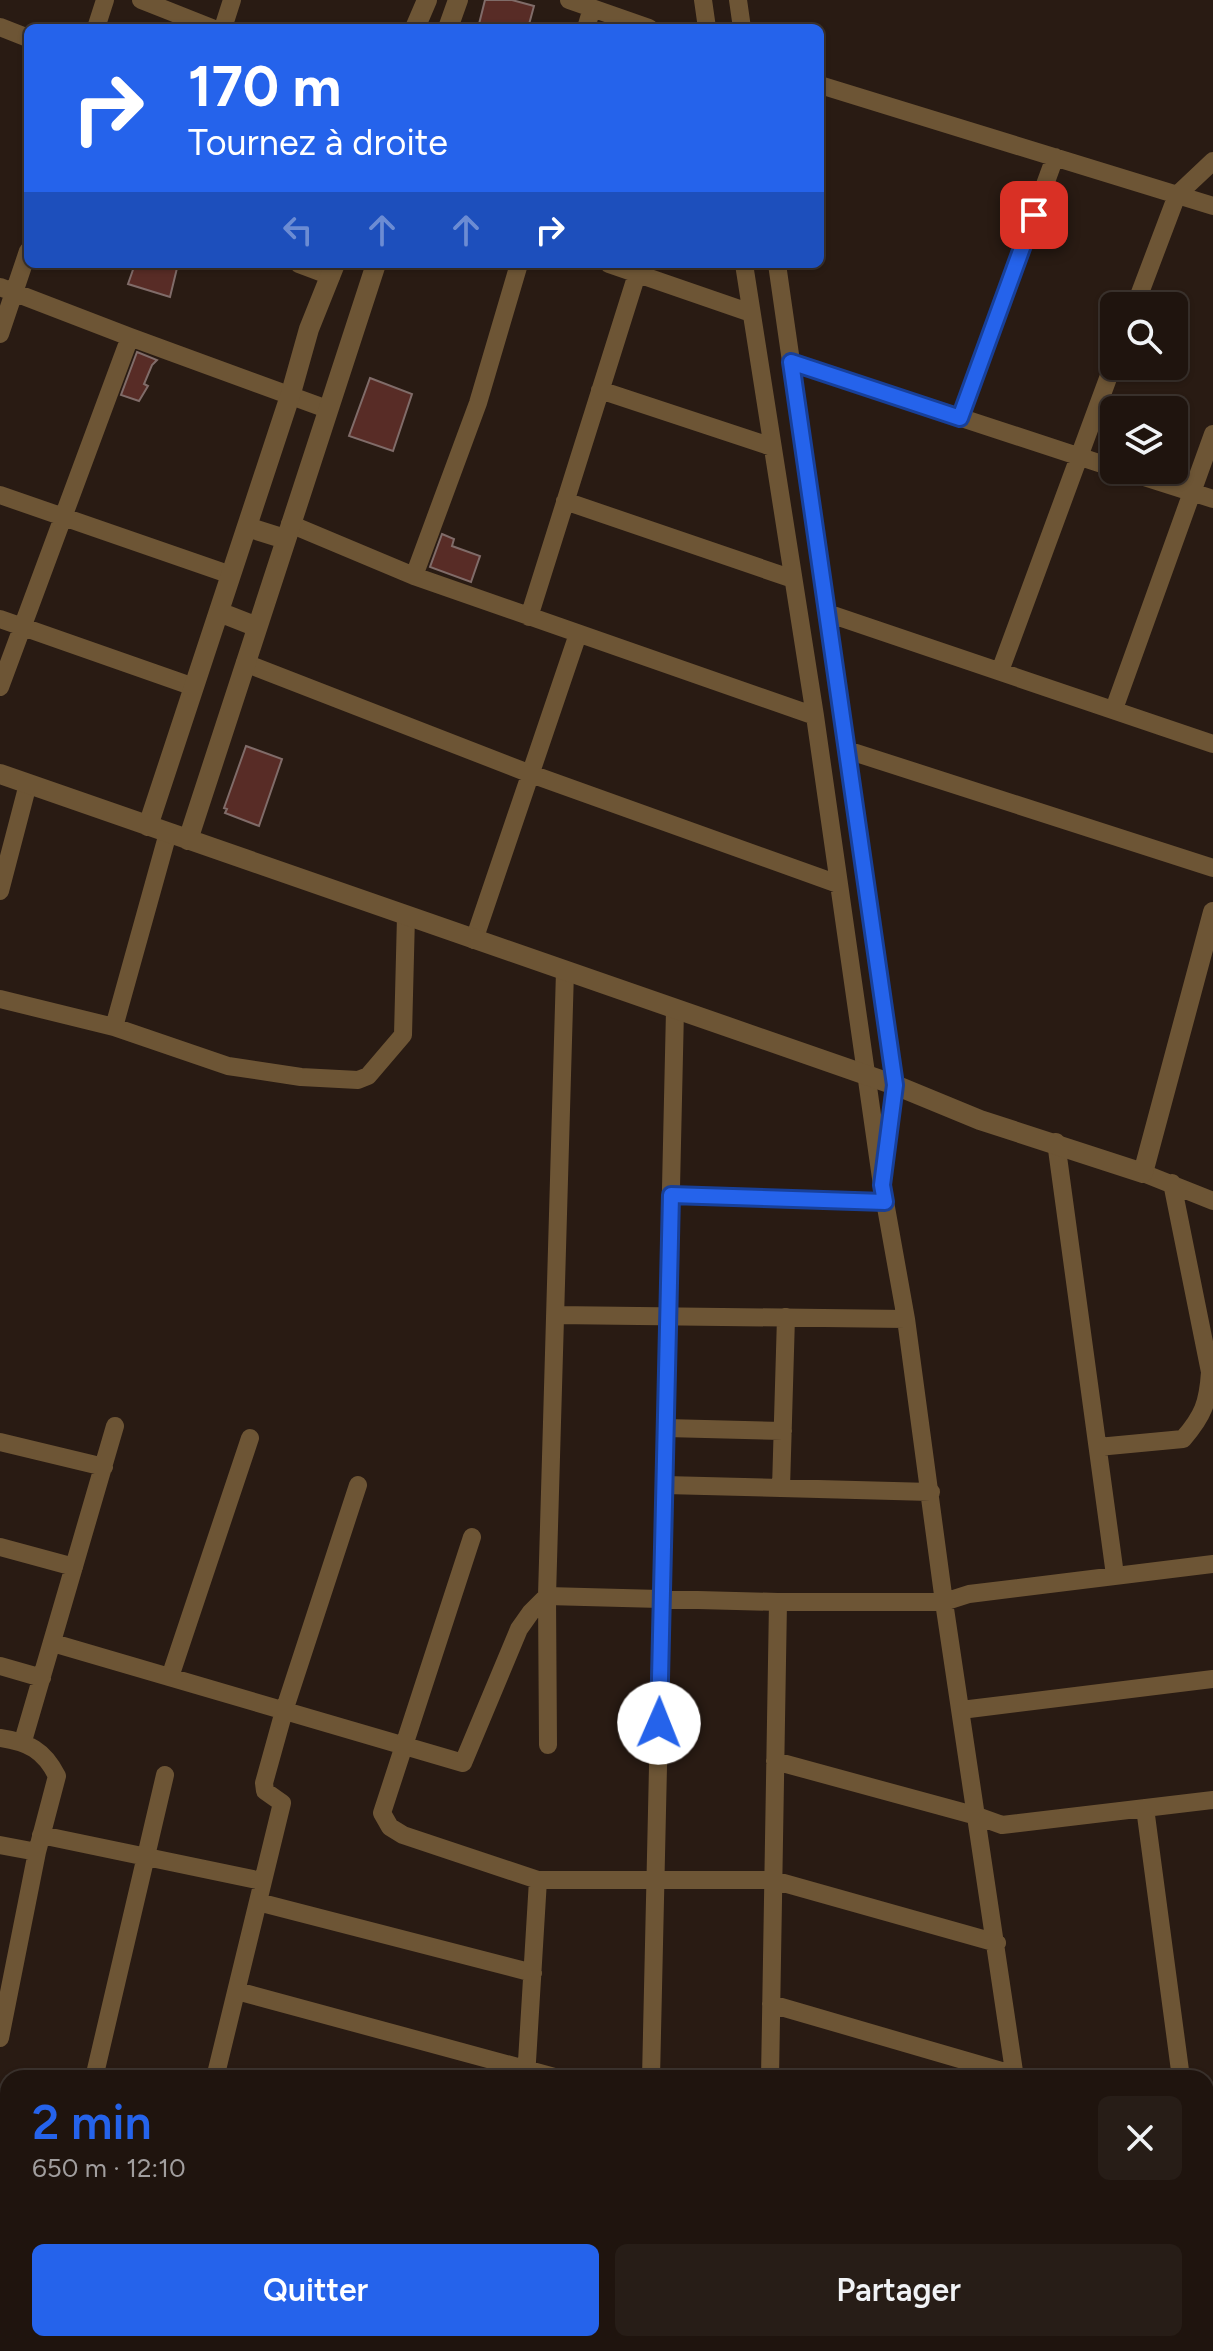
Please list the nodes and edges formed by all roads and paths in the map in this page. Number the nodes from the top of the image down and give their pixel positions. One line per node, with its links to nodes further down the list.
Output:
1 (105, 0): 10 (street)
2 (141, 0): 11 (street)
3 (232, 0): 12 (street)
4 (427, 0): 13 (street)
5 (458, 0): 14 (street)
6 (569, 0): 9 (street)
7 (703, 0): 17 (street)
8 (738, 0): 18 (street)
9 (592, 8): 15 (street); 16 (street)
10 (97, 24)
11 (202, 24)
12 (224, 24)
13 (417, 24)
14 (449, 24)
15 (587, 24)
16 (638, 24)
17 (706, 24)
18 (741, 24)
19 (0, 27): 20 (street)
20 (24, 36)
21 (824, 86): 22 (street)
22 (1055, 157): 24 (street); 44 (street)
23 (1213, 161): 24 (street)
24 (1177, 195): 25 (street); 35 (street)
25 (1213, 206)
26 (24, 259): 34 (street)
27 (375, 268): 43 (street)
28 (518, 268): 58 (street)
29 (620, 268): 33 (street)
30 (745, 268): 36 (street)
31 (778, 268): 39 (street)
32 (333, 270): 42 (street)
33 (637, 274): 36 (street); 41 (street)
34 (8, 289): 37 (street); 38 (street)
35 (1140, 292)
36 (751, 313): 46 (street)
37 (0, 334)
38 (130, 337): 42 (street); 54 (street)
39 (791, 362): 44 (street); 61 (street)
40 (1107, 380): 47 (street)
41 (600, 390): 46 (street); 53 (street)
42 (291, 393): 43 (street); 55 (street)
43 (327, 409): 56 (street)
44 (960, 418): 47 (street)
45 (1213, 434): 50 (street)
46 (772, 447): 59 (street)
47 (1079, 456): 48 (street); 68 (street)
48 (1100, 463)
49 (1165, 484): 50 (street)
50 (1192, 493): 52 (street); 71 (street)
51 (0, 495): 54 (street)
52 (1213, 499)
53 (565, 501): 59 (street); 62 (street)
54 (62, 517): 57 (street); 64 (street)
55 (247, 527): 56 (street); 57 (street)
56 (288, 532): 58 (street); 65 (street)
57 (231, 575): 60 (street)
58 (414, 576): 62 (street)
59 (793, 579): 72 (street)
60 (219, 612): 65 (street); 70 (street)
61 (827, 613): 68 (street); 74 (street)
62 (529, 617): 66 (street)
63 (0, 619): 64 (street)
64 (21, 627): 69 (street); 70 (street)
65 (257, 627): 67 (street)
66 (578, 634): 72 (street); 76 (street)
67 (245, 663): 76 (street); 80 (street)
68 (1000, 671): 71 (street)
69 (0, 687)
70 (194, 687): 78 (street)
71 (1114, 709): 73 (street)
72 (815, 716): 82 (street)
73 (1213, 744)
74 (847, 750): 81 (street); 92 (street)
75 (0, 774): 77 (street)
76 (531, 774): 82 (street); 86 (street)
77 (28, 784): 78 (street); 83 (street)
78 (148, 826): 79 (street)
79 (168, 833): 80 (street); 90 (street)
80 (188, 840): 85 (street)
81 (1213, 868)
82 (838, 884): 91 (street)
83 (0, 891)
84 (1213, 912): 94 (street)
85 (406, 916): 86 (street); 90 (street)
86 (474, 940): 87 (street)
87 (565, 971): 89 (street); 99 (street)
88 (0, 999): 90 (street)
89 (675, 1010): 91 (street); 97 (street)
90 (114, 1027)
91 (866, 1075): 92 (street); 96 (street)
92 (895, 1085): 93 (street); 96 (street)
93 (1056, 1142): 94 (street); 109 (street)
94 (1143, 1173): 95 (street)
95 (1172, 1183): 98 (street); 103 (street)
96 (884, 1194): 97 (street); 102 (street)
97 (671, 1195): 100 (street)
98 (1213, 1201)
99 (555, 1315): 100 (street); 120 (street)
100 (668, 1316): 101 (street); 105 (street)
101 (786, 1317): 102 (street); 106 (street)
102 (906, 1319): 114 (street)
103 (1211, 1374): 109 (street)
104 (115, 1426): 110 (street)
105 (666, 1428): 106 (street); 112 (street)
106 (783, 1431): 113 (street)
107 (250, 1438): 126 (street)
108 (0, 1442): 110 (street)
109 (1098, 1447): 119 (street)
110 (104, 1467): 118 (street)
111 (358, 1485): 130 (street)
112 (665, 1485): 113 (street); 121 (street)
113 (781, 1488): 114 (street)
114 (931, 1492): 123 (street)
115 (472, 1537): 133 (street)
116 (0, 1547): 118 (street)
117 (1213, 1564): 119 (street)
118 (74, 1567): 124 (street)
119 (1115, 1575): 123 (street)
120 (547, 1596): 121 (street); 133 (street); 134 (street)
121 (662, 1599): 122 (street); 143 (street)
122 (778, 1602): 123 (street); 135 (street)
123 (944, 1602): 129 (street)
124 (53, 1643): 126 (street); 127 (street)
125 (0, 1666): 127 (street)
126 (170, 1677): 130 (street)
127 (42, 1678): 132 (street)
128 (1213, 1679): 129 (street)
129 (961, 1710): 139 (street)
130 (284, 1711): 133 (street); 146 (street)
131 (0, 1738): 132 (street)
132 (23, 1741): 140 (street)
133 (402, 1745): 144 (street)
134 (548, 1745)
135 (775, 1761): 139 (street); 145 (street)
136 (165, 1775): 142 (street)
137 (1213, 1800): 138 (street)
138 (1145, 1808): 139 (street); 162 (street)
139 (977, 1816): 149 (street)
140 (39, 1844): 141 (street); 142 (street); 148 (street)
141 (0, 1845)
142 (146, 1857): 146 (street); 154 (street)
143 (655, 1878): 144 (street); 145 (street); 158 (street)
144 (538, 1880): 150 (street)
145 (773, 1880): 149 (street); 152 (street)
146 (262, 1881): 147 (street)
147 (258, 1902): 150 (street); 151 (street)
148 (9, 1942): 153 (street)
149 (997, 1943): 161 (street)
150 (533, 1973): 157 (street)
151 (237, 1991): 155 (street); 156 (street)
152 (771, 2004): 159 (street); 160 (street)
153 (0, 2038)
154 (96, 2070)
155 (217, 2070)
156 (513, 2070)
157 (527, 2070)
158 (651, 2070)
159 (770, 2070)
160 (995, 2070)
161 (1014, 2070)
162 (1180, 2070)

